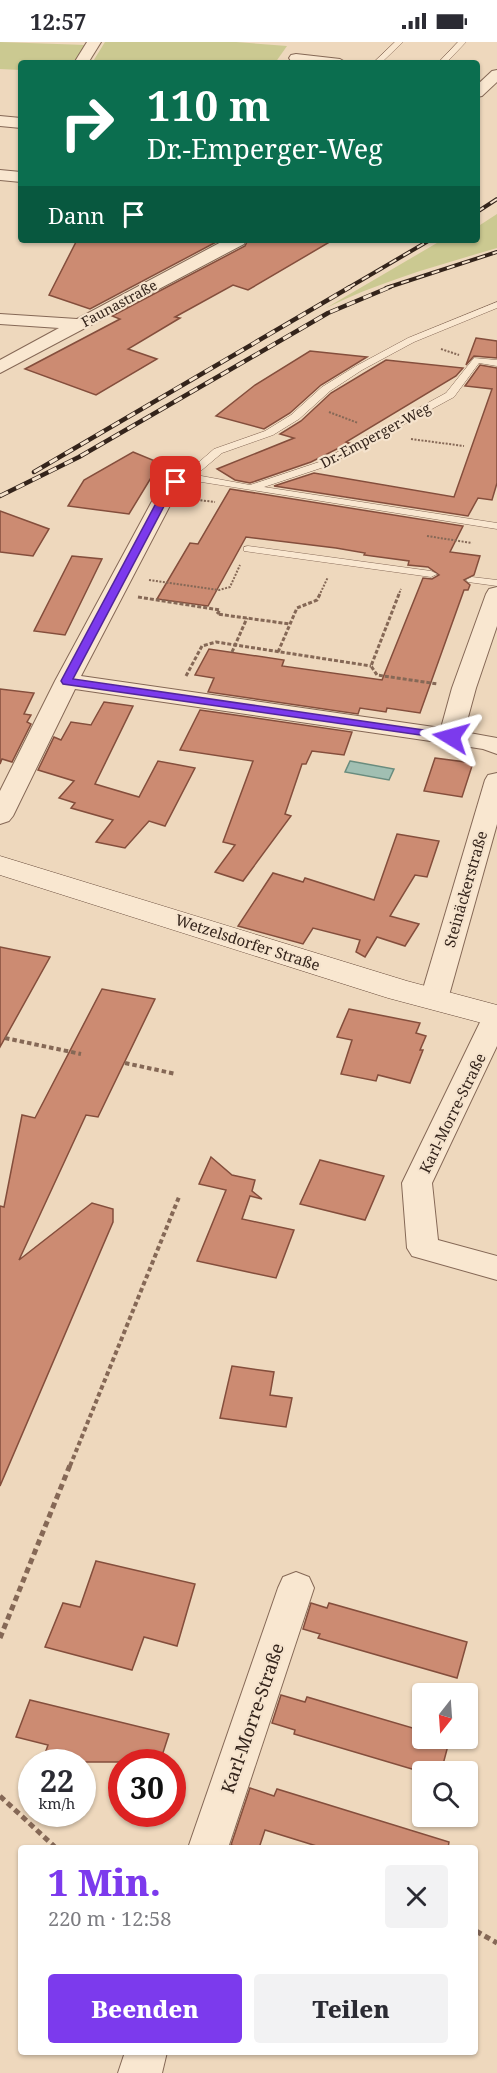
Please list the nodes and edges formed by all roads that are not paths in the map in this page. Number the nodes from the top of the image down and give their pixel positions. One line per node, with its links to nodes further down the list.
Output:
1 (93, 42): 5 (street)
2 (305, 42): 6 (street)
3 (399, 42): 7 (lane)
4 (462, 42): 8 (lane)
5 (83, 60)
6 (295, 60)
7 (380, 60)
8 (445, 60)
9 (0, 122): 10 (street)
10 (18, 123)
11 (0, 175): 12 (street)
12 (18, 177)
13 (232, 243): 16 (street, Faunastraße)
14 (497, 305): 19 (lane)
15 (0, 319): 16 (street)
16 (79, 324): 18 (street, Faunastraße)
17 (497, 363): 20 (lane, Dr.-Emperger-Weg)
18 (0, 367)
19 (182, 480): 20 (lane, Dr.-Emperger-Weg); 27 (street)
20 (251, 488): 21 (lane)
21 (497, 526)
22 (248, 549): 23 (lane)
23 (431, 574)
24 (472, 580): 25 (lane)
25 (497, 583)
26 (495, 604): 28 (street)
27 (67, 681): 28 (street); 31 (street)
28 (451, 737): 29 (street)
29 (497, 747)
30 (497, 780): 32 (street, Steinäckerstraße)
31 (0, 816)
32 (489, 834): 34 (street, Steinäckerstraße)
33 (0, 865): 34 (main road, Wetzelsdorfer Straße)
34 (434, 999): 35 (main road, Wetzelsdorfer Straße)
35 (497, 1016): 36 (street, Karl-Morre-Straße)
36 (497, 1268)
37 (296, 1588): 38 (street, Karl-Morre-Straße)
38 (209, 1845)
39 (145, 2055): 40 (street)
40 (140, 2073)

